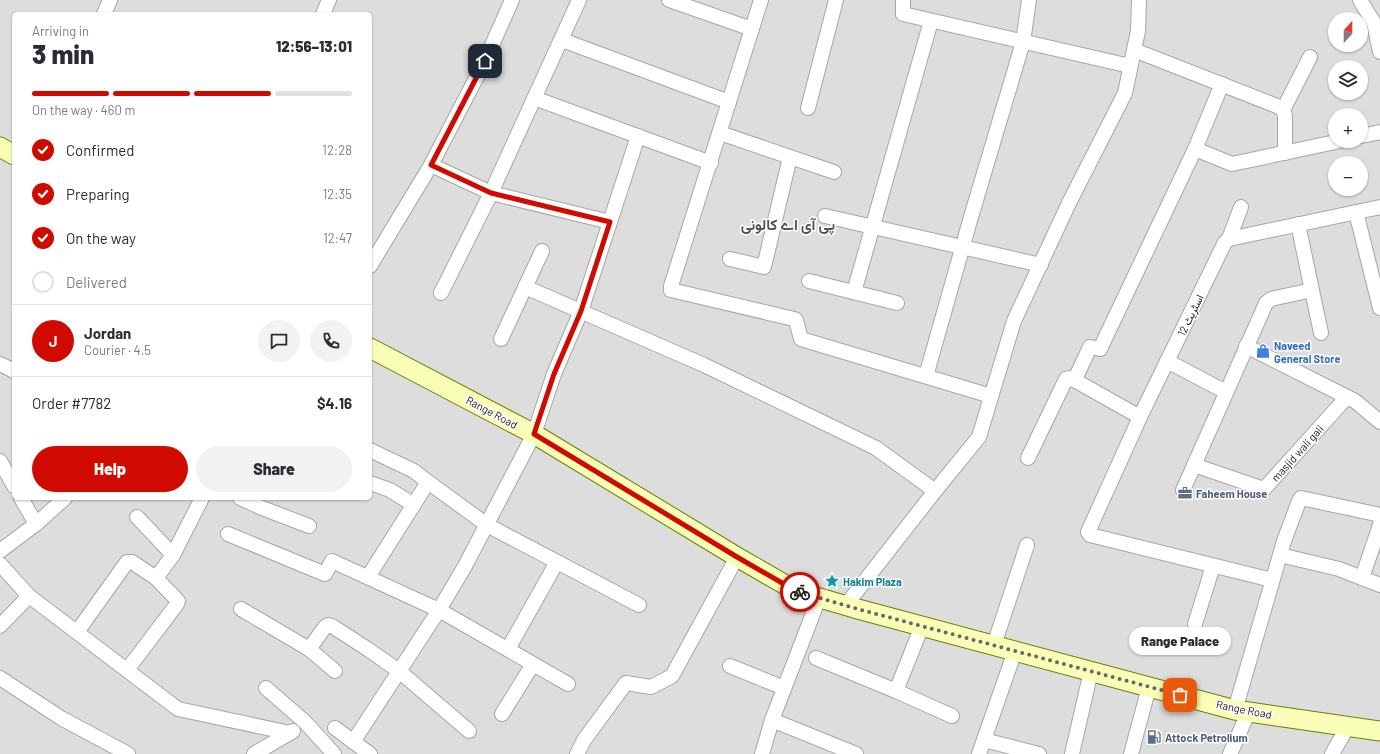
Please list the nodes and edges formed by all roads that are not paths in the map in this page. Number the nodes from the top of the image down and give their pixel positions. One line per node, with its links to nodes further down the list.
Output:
1 (110, 0): 12 (street)
2 (329, 0): 13 (street)
3 (512, 0): 38 (street)
4 (579, 0): 16 (street)
5 (669, 0): 15 (street)
6 (761, 0): 15 (street)
7 (836, 0): 25 (street)
8 (903, 0): 14 (street)
9 (1030, 0): 17 (street)
10 (1139, 0): 18 (street)
11 (1360, 0): 19 (street)
12 (105, 12)
13 (324, 12)
14 (931, 20): 17 (street); 47 (street)
15 (752, 29): 24 (street)
16 (562, 40): 23 (street); 24 (street)
17 (1023, 42): 21 (street); 49 (street)
18 (1134, 50): 21 (street); 22 (street)
19 (1380, 52)
20 (1310, 57): 26 (street)
21 (1130, 66): 53 (street)
22 (1222, 84): 26 (street); 33 (street)
23 (534, 98): 30 (street); 40 (street)
24 (729, 102): 28 (street)
25 (808, 108)
26 (1283, 110): 34 (street)
27 (1380, 132): 29 (street)
28 (720, 133): 36 (street); 37 (street)
29 (1368, 135)
30 (638, 136): 37 (street); 45 (street)
31 (1328, 144): 34 (street)
32 (0, 147): 35 (main road)
33 (1195, 149): 34 (street); 70 (street)
34 (1285, 153)
35 (12, 154)
36 (790, 157): 39 (street); 51 (street)
37 (710, 163): 69 (street)
38 (431, 165): 40 (street); 52 (street)
39 (834, 172)
40 (491, 193): 45 (street); 58 (street)
41 (1241, 207): 48 (street, اسٹریٹ 12)
42 (1380, 207): 43 (street)
43 (1356, 212): 46 (street); 60 (street)
44 (825, 216): 47 (street)
45 (610, 222): 61 (street)
46 (1298, 224): 48 (street); 56 (street)
47 (872, 227): 49 (street); 57 (street)
48 (1229, 239): 66 (street, اسٹریٹ 12)
49 (962, 246): 53 (street); 69 (street)
50 (542, 251): 55 (street)
51 (730, 259)
52 (372, 263)
53 (1041, 265): 72 (street)
54 (809, 281): 57 (street)
55 (525, 286): 61 (street); 63 (street)
56 (1312, 290): 62 (street); 64 (street)
57 (854, 292): 59 (street)
58 (441, 293)
59 (897, 303)
60 (1379, 303)
61 (581, 311): 76 (street); 85 (street)
62 (1320, 333)
63 (501, 339)
64 (1246, 346): 71 (street); 73 (street)
65 (372, 349): 76 (main road, Range Road)
66 (1167, 361): 71 (street); 74 (street, اسٹریٹ 12)
67 (0, 364): 68 (street)
68 (12, 370)
69 (926, 376): 72 (street)
70 (1076, 381): 74 (street); 78 (street)
71 (1226, 392): 80 (street)
72 (991, 396): 85 (street)
73 (1347, 397): 75 (street); 80 (street, masjid wali gali)
74 (1140, 417): 105 (street, اسٹریٹ 12)
75 (1380, 422)
76 (534, 434): 94 (street); 102 (main road, Range Road)
77 (372, 451): 81 (street)
78 (1028, 458)
79 (0, 462): 82 (street)
80 (1194, 465): 84 (street)
81 (428, 482): 90 (street); 94 (street)
82 (12, 483)
83 (372, 483): 90 (street)
84 (1183, 490)
85 (935, 491): 114 (street)
86 (22, 500): 93 (street)
87 (63, 500): 93 (street)
88 (201, 500): 100 (street)
89 (244, 500): 96 (street)
90 (414, 505): 106 (street)
91 (137, 517): 100 (street)
92 (1380, 518): 101 (street)
93 (36, 524): 99 (street)
94 (487, 525): 103 (street); 116 (street)
95 (1380, 525): 108 (street)
96 (309, 526)
97 (228, 534): 106 (street)
98 (1027, 545): 121 (street)
99 (0, 550)
100 (173, 555): 107 (street)
101 (1280, 555): 108 (street); 109 (street)
102 (737, 557): 112 (main road, Range Road); 154 (street)
103 (557, 562): 113 (street); 123 (street)
104 (0, 564): 111 (street)
105 (1213, 566): 109 (street); 117 (street)
106 (368, 577): 116 (street)
107 (156, 578): 120 (street); 128 (street)
108 (1362, 578): 110 (street)
109 (1272, 580): 138 (street)
110 (1380, 585)
111 (29, 596): 118 (street); 120 (street)
112 (819, 598): 114 (main road, Range Road); 136 (street)
113 (639, 605)
114 (846, 605): 119 (main road, Range Road)
115 (241, 609): 122 (street)
116 (439, 610): 123 (street); 130 (street)
117 (1195, 624)
118 (0, 626)
119 (922, 626): 121 (main road, Range Road); 137 (street)
120 (77, 632): 128 (street)
121 (994, 645): 124 (main road, Range Road)
122 (309, 649): 129 (street); 130 (street)
123 (508, 649): 126 (street)
124 (1015, 651): 131 (main road, Range Road); 148 (street)
125 (816, 658): 137 (street)
126 (533, 664): 133 (street); 139 (street)
127 (730, 666): 136 (street)
128 (127, 670): 147 (street)
129 (335, 671)
130 (399, 671): 146 (street); 149 (street)
131 (1091, 671): 134 (main road, Range Road); 159 (street)
132 (0, 678): 150 (street)
133 (568, 684)
134 (1149, 687): 138 (main road, Range Road); 160 (street)
135 (266, 688): 142 (street)
136 (784, 688): 141 (street)
137 (896, 691): 140 (street)
138 (1242, 711): 143 (main road, Range Road); 161 (street)
139 (502, 714)
140 (952, 716)
141 (772, 720): 155 (street); 156 (street)
142 (305, 722): 147 (street); 152 (street)
143 (1348, 726): 144 (main road, Range Road); 162 (street)
144 (1379, 727)
145 (335, 728): 149 (street)
146 (469, 731)
147 (290, 733): 151 (street)
148 (984, 740): 157 (street); 158 (street)
149 (353, 742): 153 (street)
150 (128, 754)
151 (254, 754)
152 (334, 754)
153 (370, 754)
154 (577, 754)
155 (762, 754)
156 (856, 754)
157 (979, 754)
158 (1039, 754)
159 (1072, 754)
160 (1131, 754)
161 (1230, 754)
162 (1332, 754)

